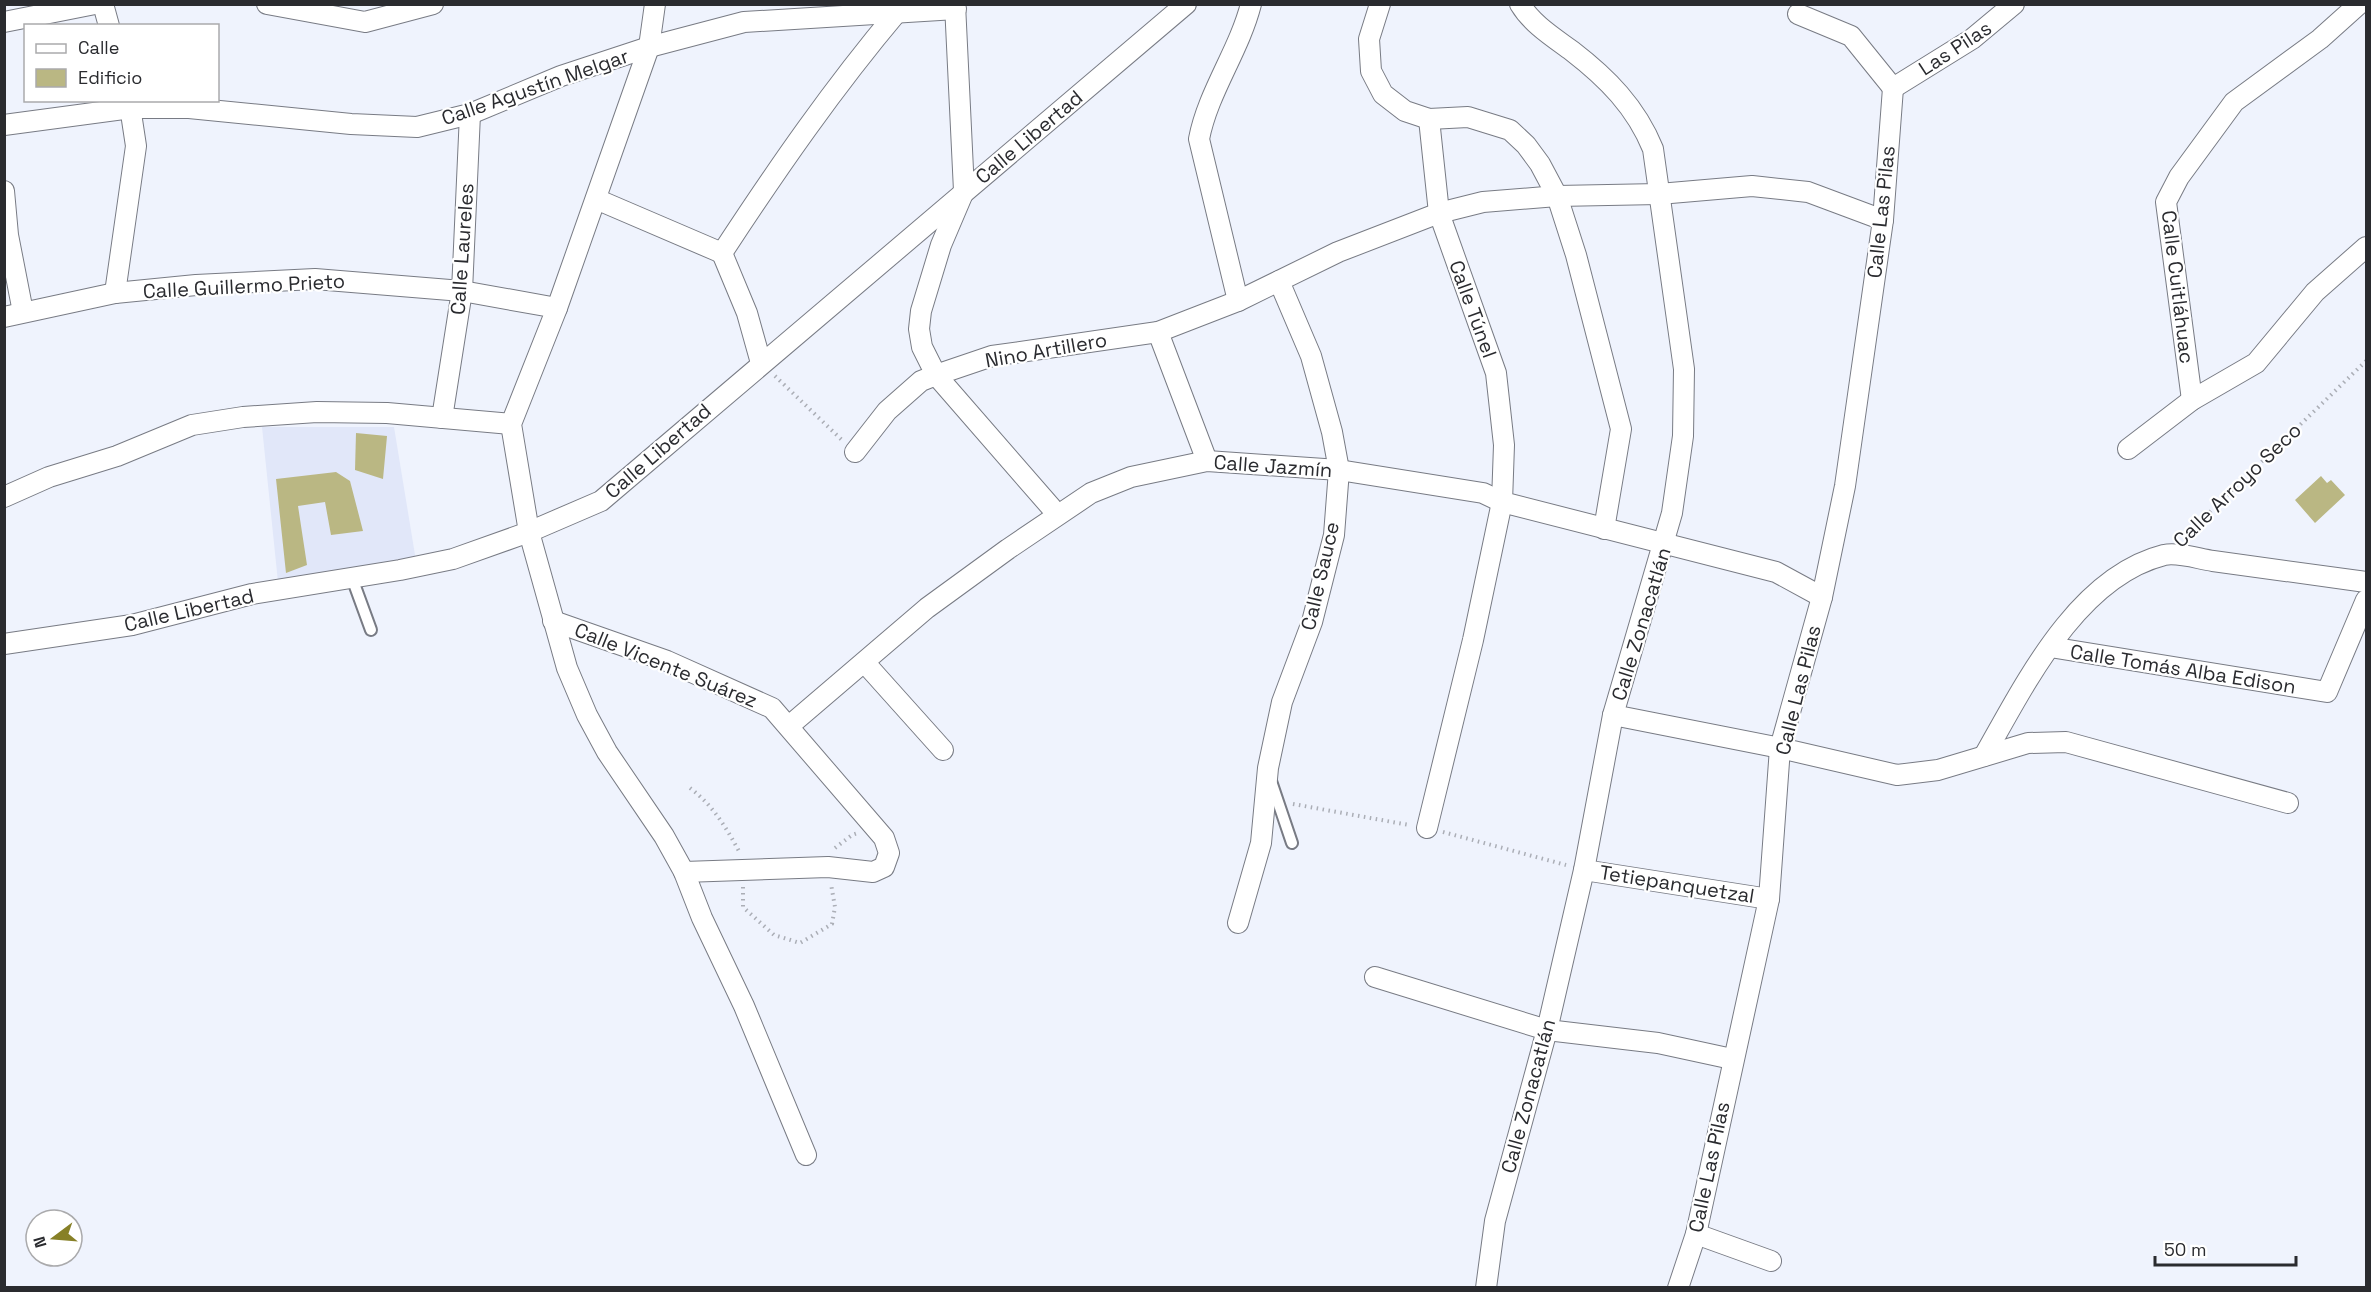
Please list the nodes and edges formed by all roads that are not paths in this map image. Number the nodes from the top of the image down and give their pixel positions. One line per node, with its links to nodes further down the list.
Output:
1 (95, 4): 16 (street)
2 (104, 4): 17 (street)
3 (267, 4): 4 (street)
4 (434, 4)
5 (655, 4): 19 (street)
6 (1161, 4): 18 (street)
7 (1186, 4): 18 (street, Calle Libertad)
8 (1251, 4): 37 (street)
9 (1380, 4): 23 (street)
10 (1520, 4): 27 (street, Calle Zonacatlán)
11 (2014, 4): 20 (street, Las Pilas)
12 (2359, 4): 43 (street, Calle Cuitláhuac)
13 (955, 7): 14 (street, Calle Agustín Melgar); 26 (street)
14 (898, 11): 19 (street, Calle Agustín Melgar); 33 (street)
15 (1798, 14): 20 (street)
16 (4, 22)
17 (109, 24)
18 (1162, 24): 26 (street, Calle Libertad)
19 (649, 47): 22 (street, Calle Agustín Melgar); 29 (street)
20 (1893, 88): 31 (street, Calle Las Pilas)
21 (130, 104): 22 (street, Calle Agustín Melgar); 24 (street, Calle Agustín Melgar); 36 (street)
22 (470, 114): 35 (street, Calle Laureles)
23 (1429, 119): 28 (street); 30 (street, Calle Túnel)
24 (4, 125)
25 (4, 191): 39 (street)
26 (964, 191): 41 (street, Calle Libertad); 42 (street)
27 (1659, 194): 28 (street, Nino Artillero); 31 (street, Nino Artillero); 55 (street, Calle Zonacatlán)
28 (1557, 196): 30 (street, Nino Artillero); 53 (street)
29 (596, 199): 33 (street); 38 (street)
30 (1439, 213): 34 (street, Nino Artillero); 51 (street, Calle Túnel)
31 (1883, 220): 58 (street, Calle Las Pilas)
32 (2367, 247): 43 (street)
33 (722, 253): 41 (street)
34 (1279, 281): 37 (street, Nino Artillero); 49 (street, Calle Sauce)
35 (462, 291): 36 (street, Calle Guillermo Prieto); 38 (street, Calle Guillermo Prieto); 44 (street, Calle Laureles)
36 (115, 293): 39 (street, Calle Guillermo Prieto)
37 (1238, 301): 40 (street, Nino Artillero)
38 (557, 308): 45 (street)
39 (14, 315)
40 (1158, 332): 42 (street, Nino Artillero); 48 (street)
41 (761, 363): 54 (street, Calle Libertad)
42 (936, 375): 47 (street, Nino Artillero); 52 (street)
43 (2192, 399): 46 (street)
44 (442, 418): 45 (street); 50 (street)
45 (512, 424): 54 (street)
46 (2128, 449)
47 (855, 452)
48 (1207, 461): 49 (street, Calle Jazmín); 52 (street, Calle Jazmín)
49 (1339, 470): 51 (street, Calle Jazmín); 70 (street, Calle Sauce)
50 (4, 497)
51 (1502, 502): 53 (street, Calle Jazmín); 72 (street, Calle Túnel)
52 (1058, 513): 64 (street, Calle Jazmín)
53 (1604, 529): 55 (street, Calle Jazmín)
54 (529, 532): 56 (street, Calle Libertad); 60 (street)
55 (1665, 543): 58 (street, Calle Jazmín); 65 (street, Calle Zonacatlán)
56 (352, 578): 61 (lane); 62 (street, Calle Libertad)
57 (2367, 582): 63 (street, Calle Arroyo Seco)
58 (1822, 597): 67 (street, Calle Las Pilas)
59 (2367, 600): 63 (street, Calle Tomás Alba Edison)
60 (552, 616): 66 (street, Calle Vicente Suárez); 75 (street)
61 (371, 630)
62 (4, 644)
63 (2050, 647): 69 (street, Calle Tomás Alba Edison)
64 (865, 663): 66 (street, Calle Jazmín); 68 (street)
65 (1613, 715): 67 (street); 74 (street, Calle Zonacatlán)
66 (789, 726): 75 (street, Calle Vicente Suárez)
67 (1780, 747): 69 (street); 76 (street, Calle Las Pilas)
68 (943, 750)
69 (1984, 756): 71 (street)
70 (1268, 768): 73 (lane); 77 (street, Calle Sauce)
71 (2288, 803)
72 (1427, 828)
73 (1292, 843)
74 (1584, 870): 76 (street, Tetiepanquetzal); 79 (street, Calle Zonacatlán)
75 (684, 872): 81 (street)
76 (1769, 898): 80 (street, Calle Las Pilas)
77 (1238, 923)
78 (1375, 977): 79 (street)
79 (1547, 1030): 80 (street); 84 (street, Calle Zonacatlán)
80 (1732, 1059): 82 (street, Calle Las Pilas)
81 (806, 1155)
82 (1696, 1234): 83 (street); 85 (street, Calle Las Pilas)
83 (1771, 1261)
84 (1486, 1287)
85 (1678, 1287)

